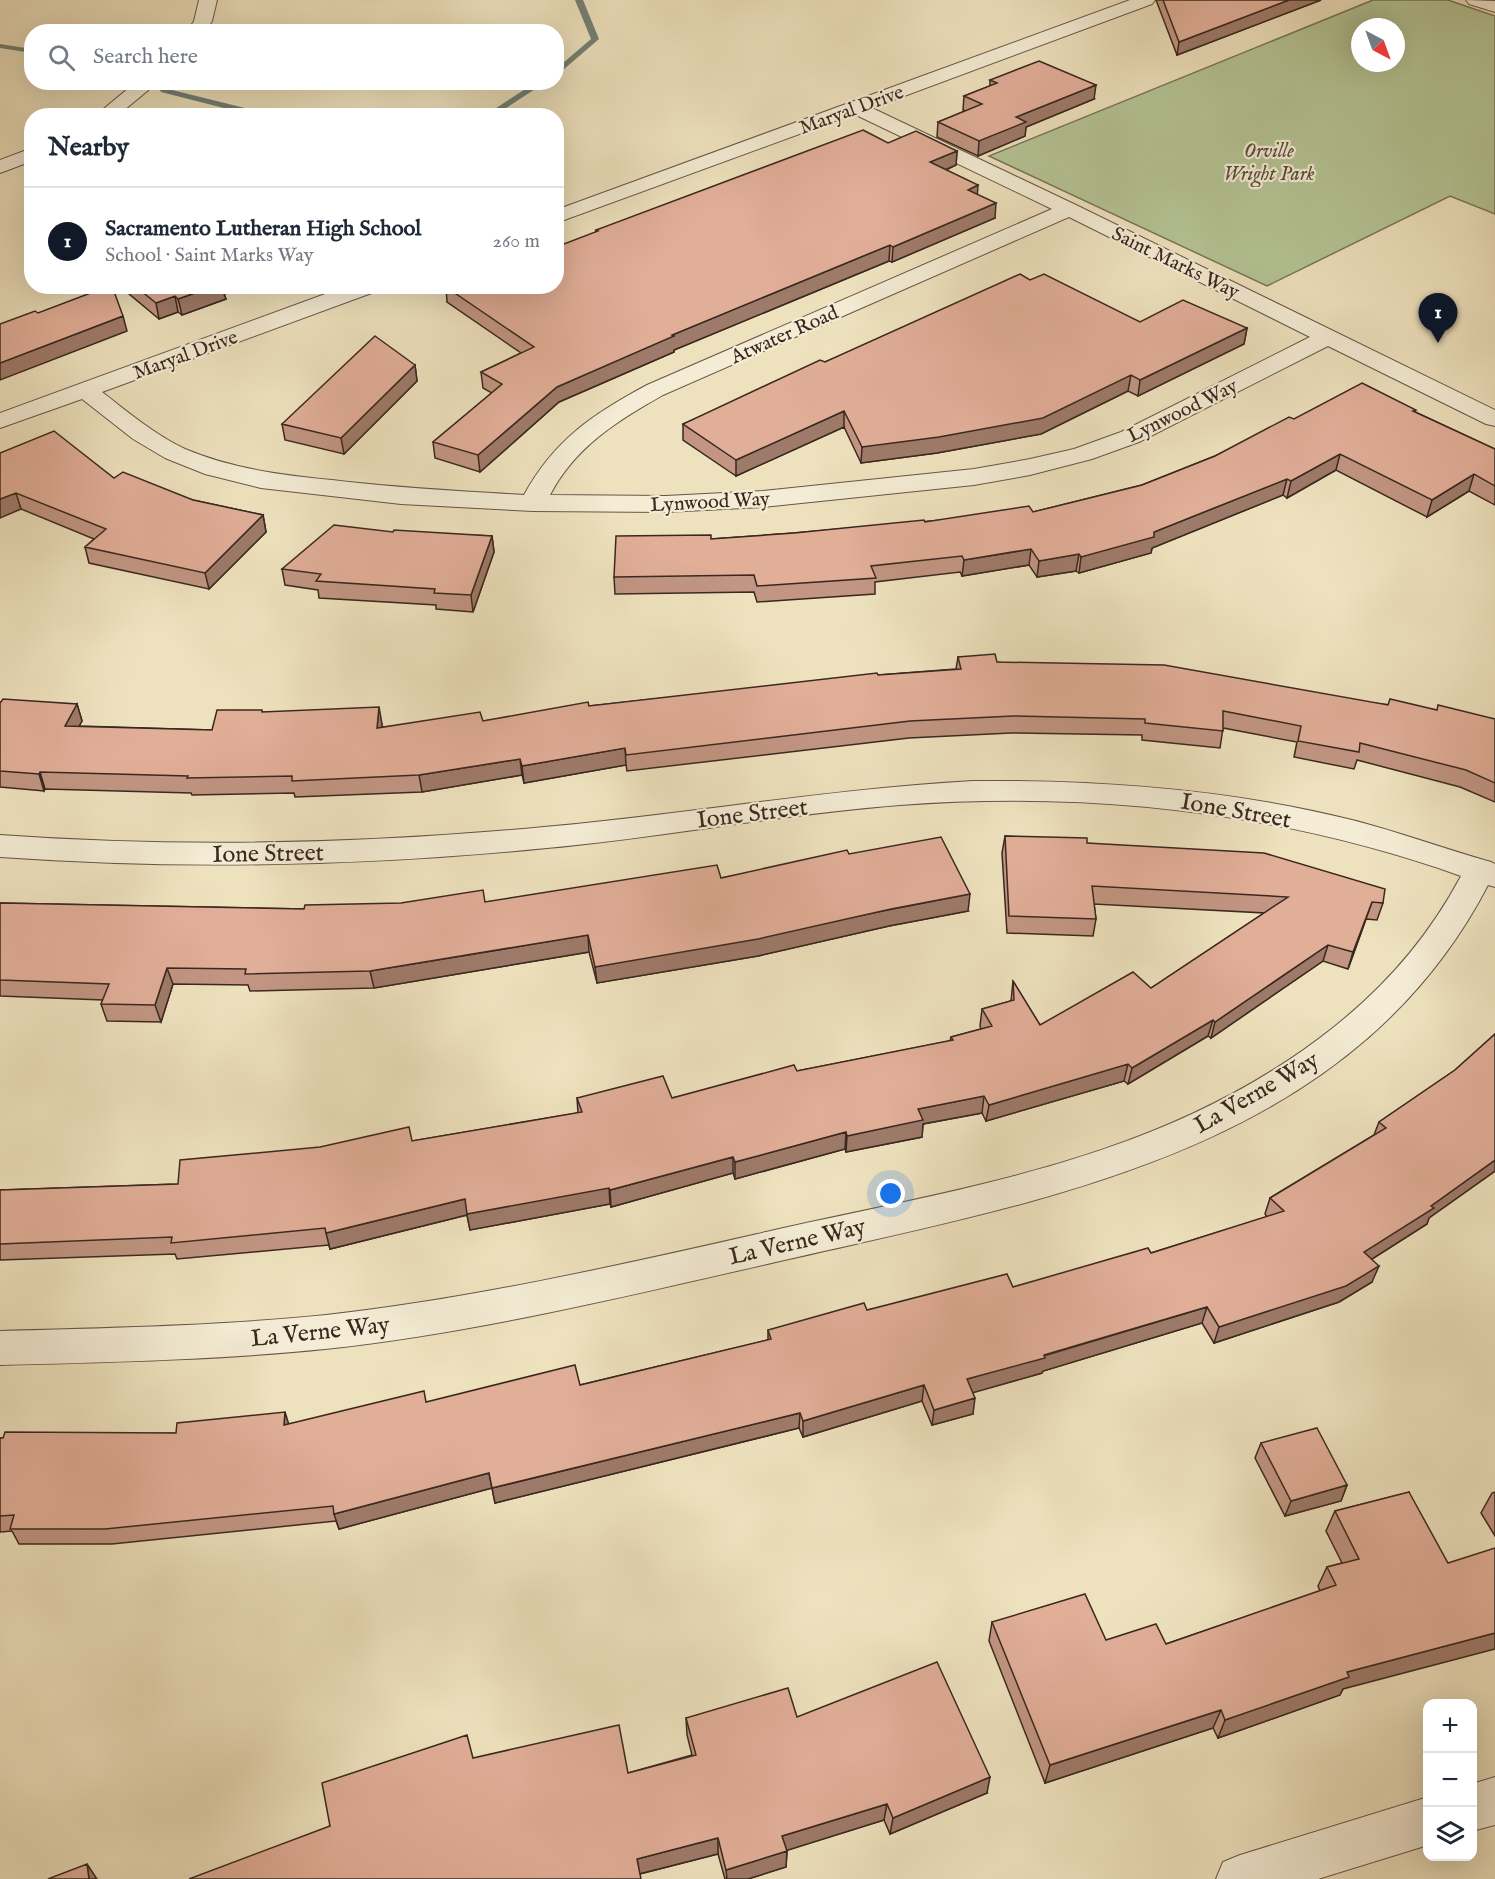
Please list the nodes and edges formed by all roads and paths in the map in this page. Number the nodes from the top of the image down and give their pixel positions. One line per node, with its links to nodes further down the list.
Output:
1 (208, 0): 5 (street)
2 (1146, 0): 7 (street, Maryal Drive)
3 (1475, 0): 4 (street)
4 (1495, 7)
5 (201, 24)
6 (138, 90): 8 (street)
7 (855, 107): 11 (street, Saint Marks Way); 12 (street, Maryal Drive)
8 (115, 108)
9 (24, 157): 10 (street)
10 (0, 167)
11 (1069, 209): 16 (street, Saint Marks Way); 20 (street, Atwater Road)
12 (564, 214)
13 (307, 294): 15 (street)
14 (348, 294): 15 (street, Maryal Drive)
15 (321, 304): 17 (street, Maryal Drive)
16 (1328, 337): 18 (street, Saint Marks Way); 20 (street, Lynwood Way)
17 (86, 391): 19 (street, Maryal Drive); 20 (street, Lynwood Way)
18 (1495, 419)
19 (0, 421)
20 (533, 503)
21 (0, 846): 22 (street, Ione Street)
22 (1488, 873): 23 (street, La Verne Way)
23 (0, 1348)
24 (1495, 1801): 25 (street)
25 (1476, 1807)
26 (1423, 1823): 27 (street)
27 (1240, 1879)

